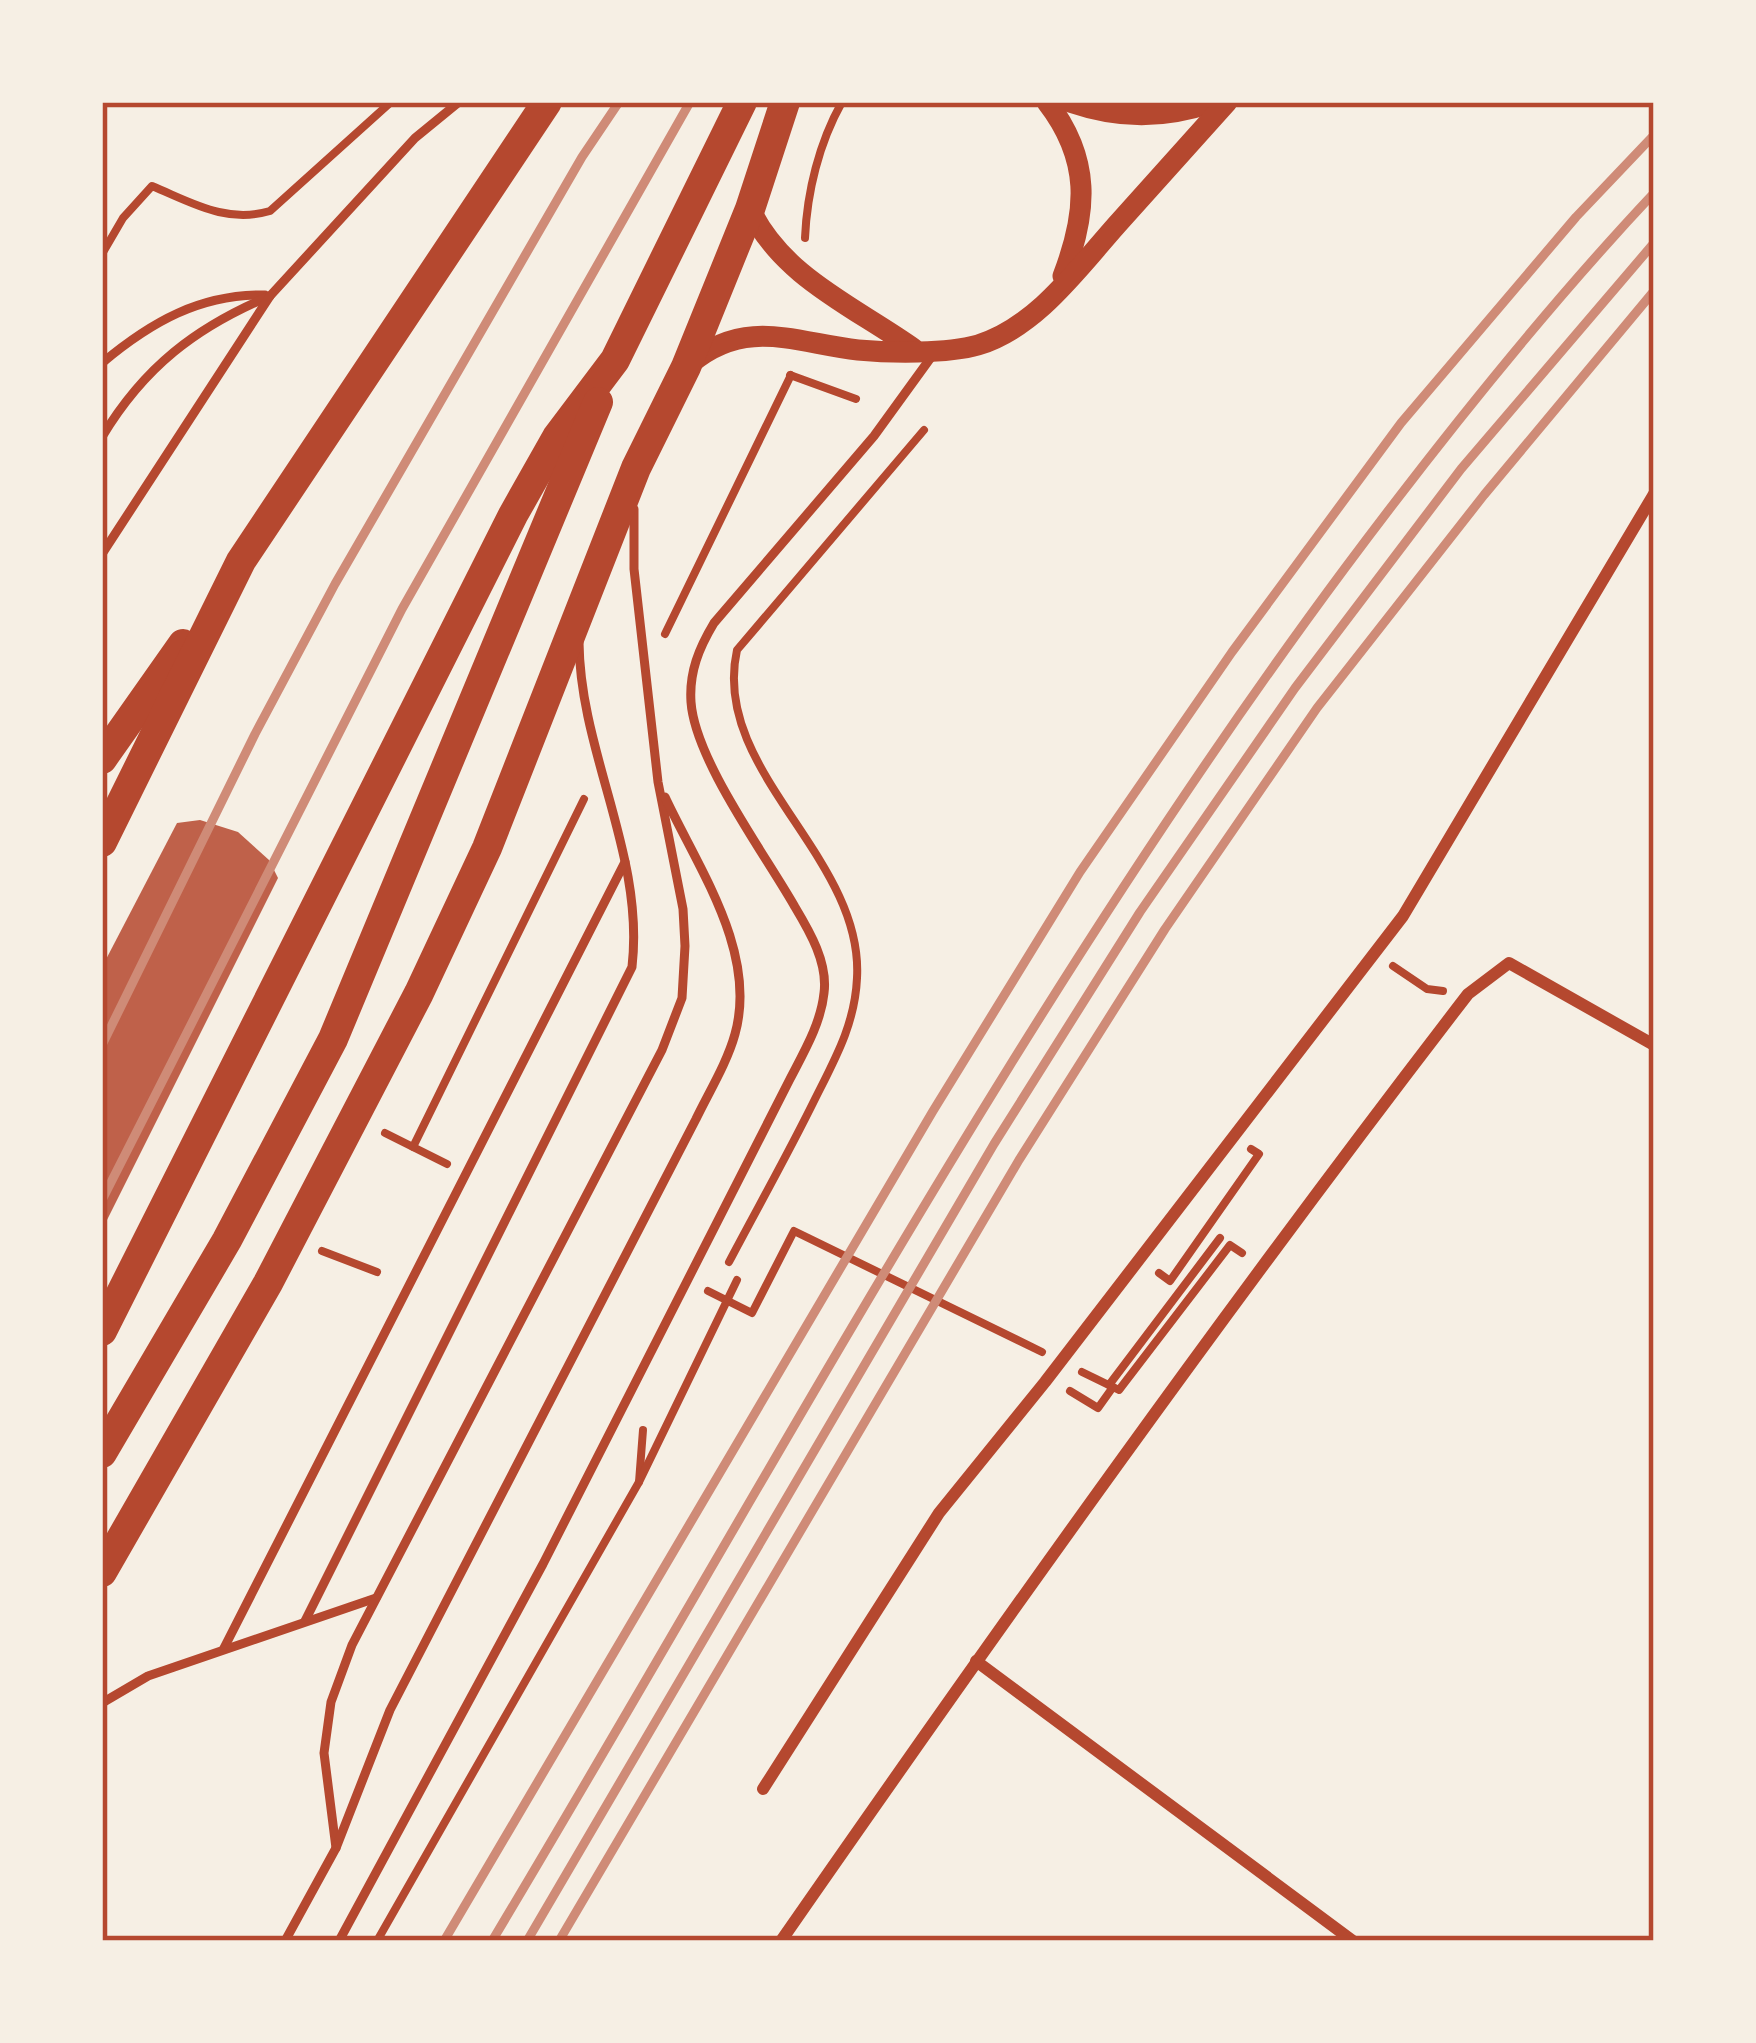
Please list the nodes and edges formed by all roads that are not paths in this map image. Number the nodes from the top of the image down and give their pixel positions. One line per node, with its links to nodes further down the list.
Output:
1 (459, 102): 11 (lane)
2 (547, 102): 20 (main road)
3 (742, 102): 13 (main road)
4 (785, 102): 9 (main road)
5 (1047, 102): 10 (street)
6 (1070, 102): 7 (street)
7 (1214, 102)
8 (1227, 102): 10 (street)
9 (750, 209): 12 (street); 15 (main road)
10 (1058, 290): 12 (street)
11 (271, 296): 14 (lane); 16 (lane); 19 (lane)
12 (924, 351): 15 (street); 40 (lane)
13 (615, 360): 27 (main road); 30 (main road)
14 (102, 363)
15 (686, 367): 17 (main road)
16 (102, 437)
17 (636, 468): 21 (main road); 23 (lane)
18 (1654, 494): 37 (street)
19 (102, 554)
20 (241, 561): 22 (main road); 24 (main road)
21 (584, 594): 25 (lane); 31 (main road)
22 (102, 759)
23 (658, 782): 32 (lane); 38 (lane)
24 (102, 842)
25 (626, 860): 33 (lane); 34 (lane)
26 (1654, 1045): 35 (street)
27 (208, 1115): 28 (main road); 29 (main road)
28 (102, 1297)
29 (102, 1331)
30 (102, 1453)
31 (102, 1571)
32 (376, 1598): 33 (lane); 38 (lane)
33 (305, 1621): 34 (lane)
34 (224, 1648): 36 (lane)
35 (976, 1661): 41 (street); 42 (street)
36 (102, 1703)
37 (763, 1789)
38 (336, 1848): 39 (lane)
39 (285, 1941)
40 (339, 1941)
41 (782, 1941)
42 (1353, 1941)

